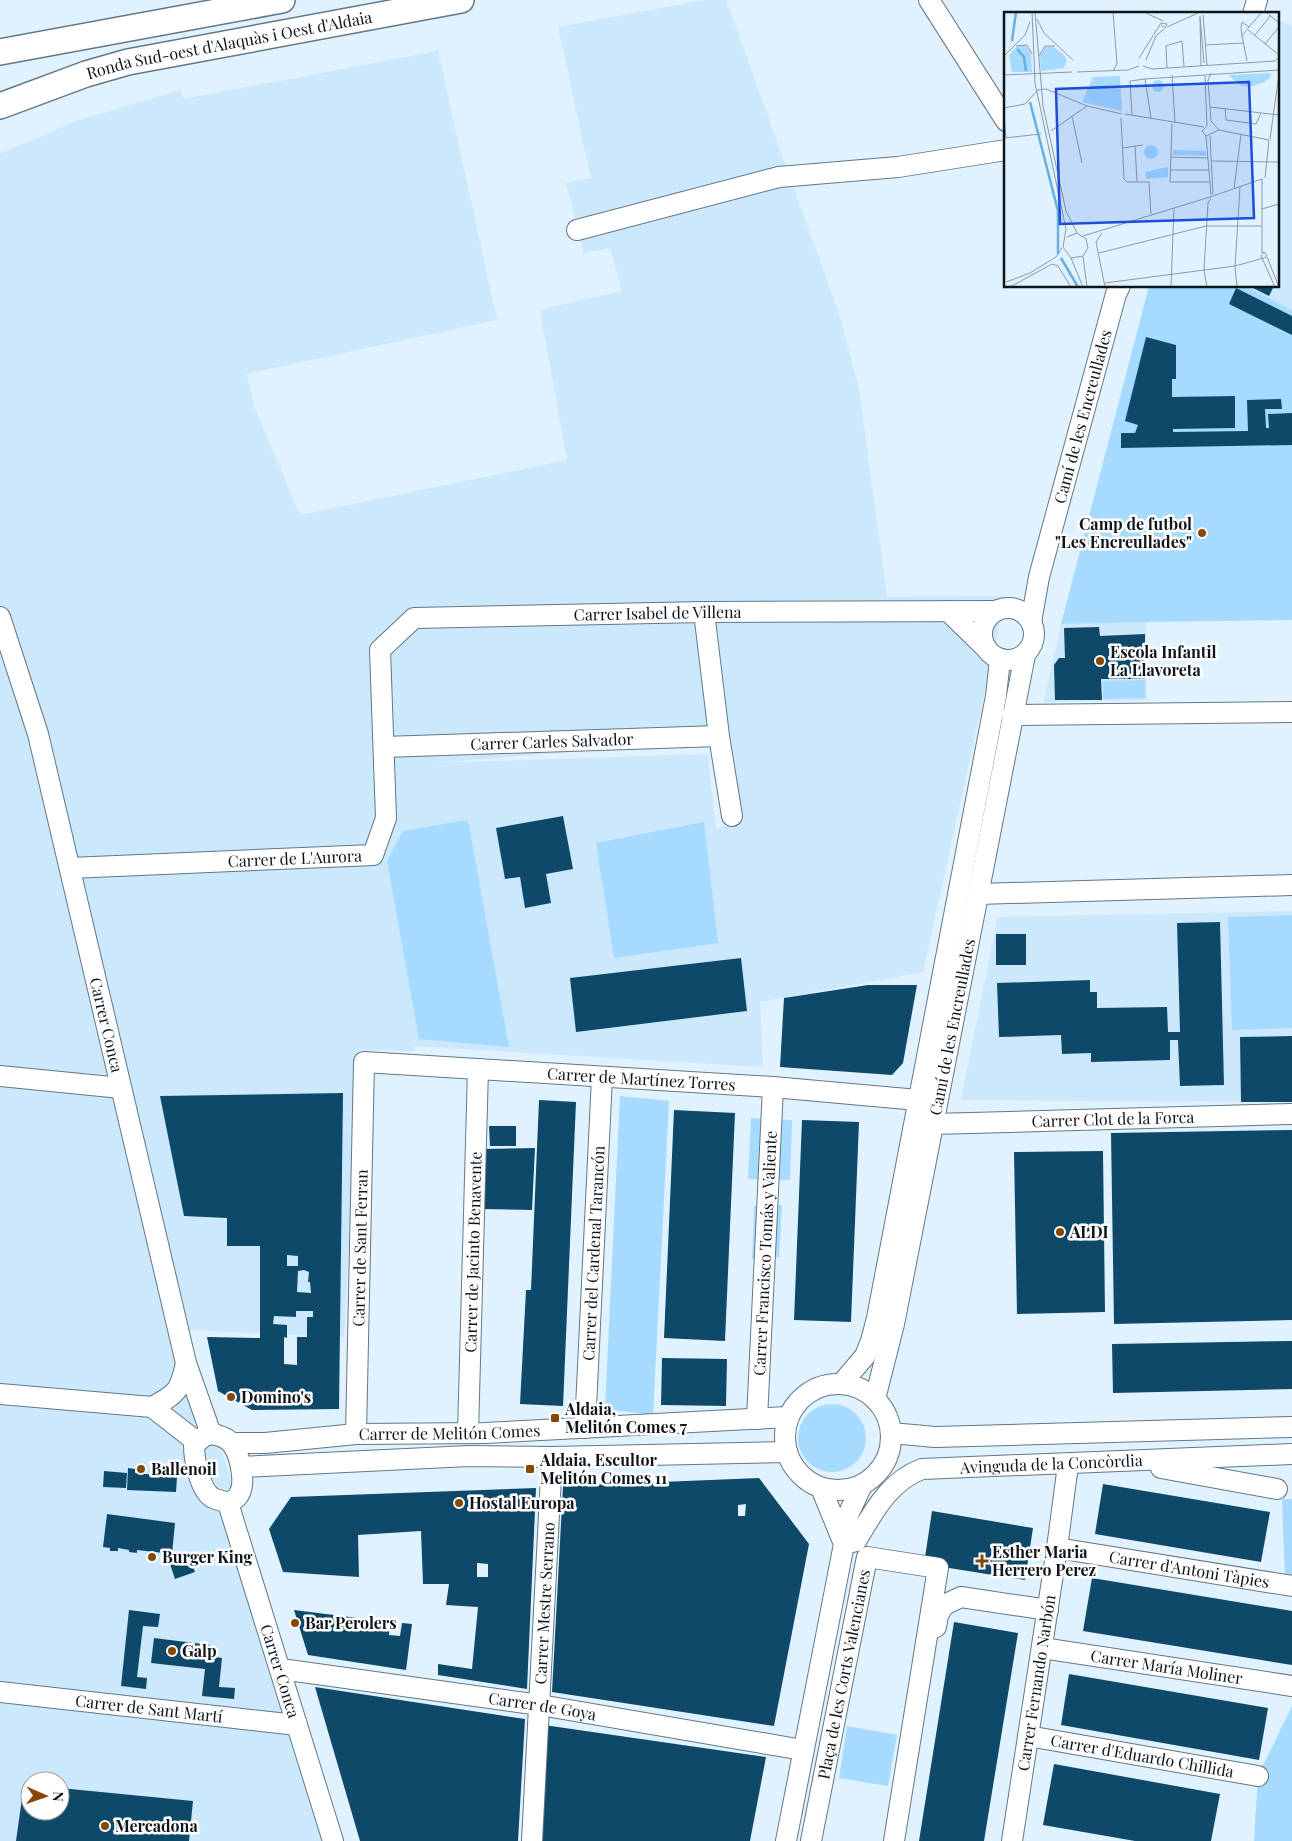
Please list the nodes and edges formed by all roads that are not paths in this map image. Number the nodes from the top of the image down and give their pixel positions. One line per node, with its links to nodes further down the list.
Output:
1 (282, 0): 4 (main road, Ronda Sud-oest d'Alaquàs i Oest d'Aldaia)
2 (461, 0): 5 (main road, Ronda Sud-oest d'Alaquàs i Oest d'Aldaia)
3 (929, 0): 6 (street)
4 (0, 52)
5 (0, 106)
6 (1004, 118)
7 (1004, 150): 8 (street)
8 (577, 230)
9 (1116, 289): 10 (street, Camí de les Encreullades)
10 (1039, 577): 11 (street); 15 (street, Camí de les Encreullades)
11 (1001, 610): 12 (street, Carrer Isabel de Villena); 15 (street); 17 (street)
12 (948, 611): 13 (street, Carrer Isabel de Villena); 17 (street)
13 (704, 612): 16 (street, Carrer Isabel de Villena); 21 (street)
14 (0, 617): 24 (street, Carrer Conca)
15 (1031, 622): 18 (street)
16 (380, 650): 22 (street, Carrer de L'Aurora)
17 (993, 654): 18 (street); 33 (street, Camí de les Encreullades)
18 (1025, 655): 20 (street, Camí de les Encreullades)
19 (1292, 712): 20 (street)
20 (1012, 714): 26 (street, Camí de les Encreullades)
21 (719, 736): 22 (street, Carrer Carles Salvador); 23 (street)
22 (384, 747): 24 (street, Carrer de L'Aurora)
23 (732, 816)
24 (70, 868): 32 (street, Carrer Conca)
25 (1292, 885): 26 (street)
26 (978, 894): 35 (street, Camí de les Encreullades)
27 (364, 1062): 28 (street, Carrer de Martínez Torres); 47 (street, Carrer de Sant Ferran)
28 (478, 1069): 30 (street, Carrer de Martínez Torres); 46 (street, Carrer de Jacinto Benavente)
29 (0, 1076): 32 (street)
30 (602, 1077): 31 (street, Carrer de Martínez Torres); 44 (street, Carrer del Cardenal Tarancón)
31 (773, 1087): 33 (street, Carrer de Martínez Torres); 42 (street, Carrer Francisco Tomás y Valiente)
32 (120, 1088): 36 (street, Carrer Conca)
33 (918, 1100): 37 (street, Camí de les Encreullades)
34 (1292, 1114): 35 (street, Carrer Clot de la Forca)
35 (933, 1124): 39 (street, Camí de les Encreullades)
36 (186, 1363): 40 (street); 48 (street, Carrer Conca)
37 (842, 1383): 39 (street); 41 (street)
38 (0, 1394): 40 (street)
39 (875, 1399): 45 (street)
40 (152, 1407): 48 (street)
41 (788, 1417): 42 (street, Carrer de Melitón Comes); 50 (street)
42 (757, 1419): 44 (street, Carrer de Melitón Comes)
43 (1292, 1427): 45 (street, Avinguda de la Concòrdia)
44 (585, 1428): 46 (street, Carrer de Melitón Comes)
45 (891, 1432): 56 (street)
46 (468, 1433): 47 (street, Carrer de Melitón Comes)
47 (356, 1434): 49 (street, Carrer de Melitón Comes)
48 (204, 1438): 49 (street); 59 (street)
49 (231, 1443): 55 (street)
50 (786, 1452): 52 (street, Carrer de Melitón Comes); 57 (street)
51 (1292, 1454): 53 (street, Avinguda de la Concòrdia)
52 (552, 1456): 55 (street, Carrer de Melitón Comes); 68 (street, Carrer Mestre Serrano)
53 (1125, 1461): 54 (street, Avinguda de la Concòrdia); 58 (street)
54 (1068, 1465): 60 (street, Avinguda de la Concòrdia); 61 (street, Carrer Fernando Narbón)
55 (241, 1467): 59 (street)
56 (862, 1485): 57 (street); 60 (street, Plaça de les Corts Valencianes)
57 (821, 1488): 60 (street)
58 (1277, 1489)
59 (228, 1502): 65 (street, Carrer Conca)
60 (844, 1544): 71 (street, Plaça de les Corts Valencianes)
61 (1057, 1548): 62 (street, Carrer d'Antoni Tàpies); 63 (street, Carrer Fernando Narbón)
62 (1292, 1586)
63 (1048, 1610): 64 (street, Carrer Fernando Narbón); 79 (street)
64 (1042, 1648): 66 (street, Carrer María Moliner); 70 (street, Carrer Fernando Narbón)
65 (281, 1669): 68 (street, Carrer de Goya); 69 (street, Carrer Conca)
66 (1292, 1686)
67 (0, 1692): 69 (street, Carrer de Sant Martí)
68 (540, 1704): 71 (street, Carrer de Goya); 75 (street, Carrer Mestre Serrano)
69 (298, 1725): 74 (street, Carrer Conca)
70 (1028, 1736): 72 (street, Carrer d'Eduardo Chillida); 73 (street, Carrer Fernando Narbón)
71 (803, 1750): 76 (street, Plaça de les Corts Valencianes)
72 (1258, 1776)
73 (1018, 1840)
74 (333, 1841)
75 (532, 1841)
76 (786, 1841)
77 (811, 1841): 78 (street, Plaça de les Corts Valencianes)
78 (894, 1841)
79 (900, 1841)

